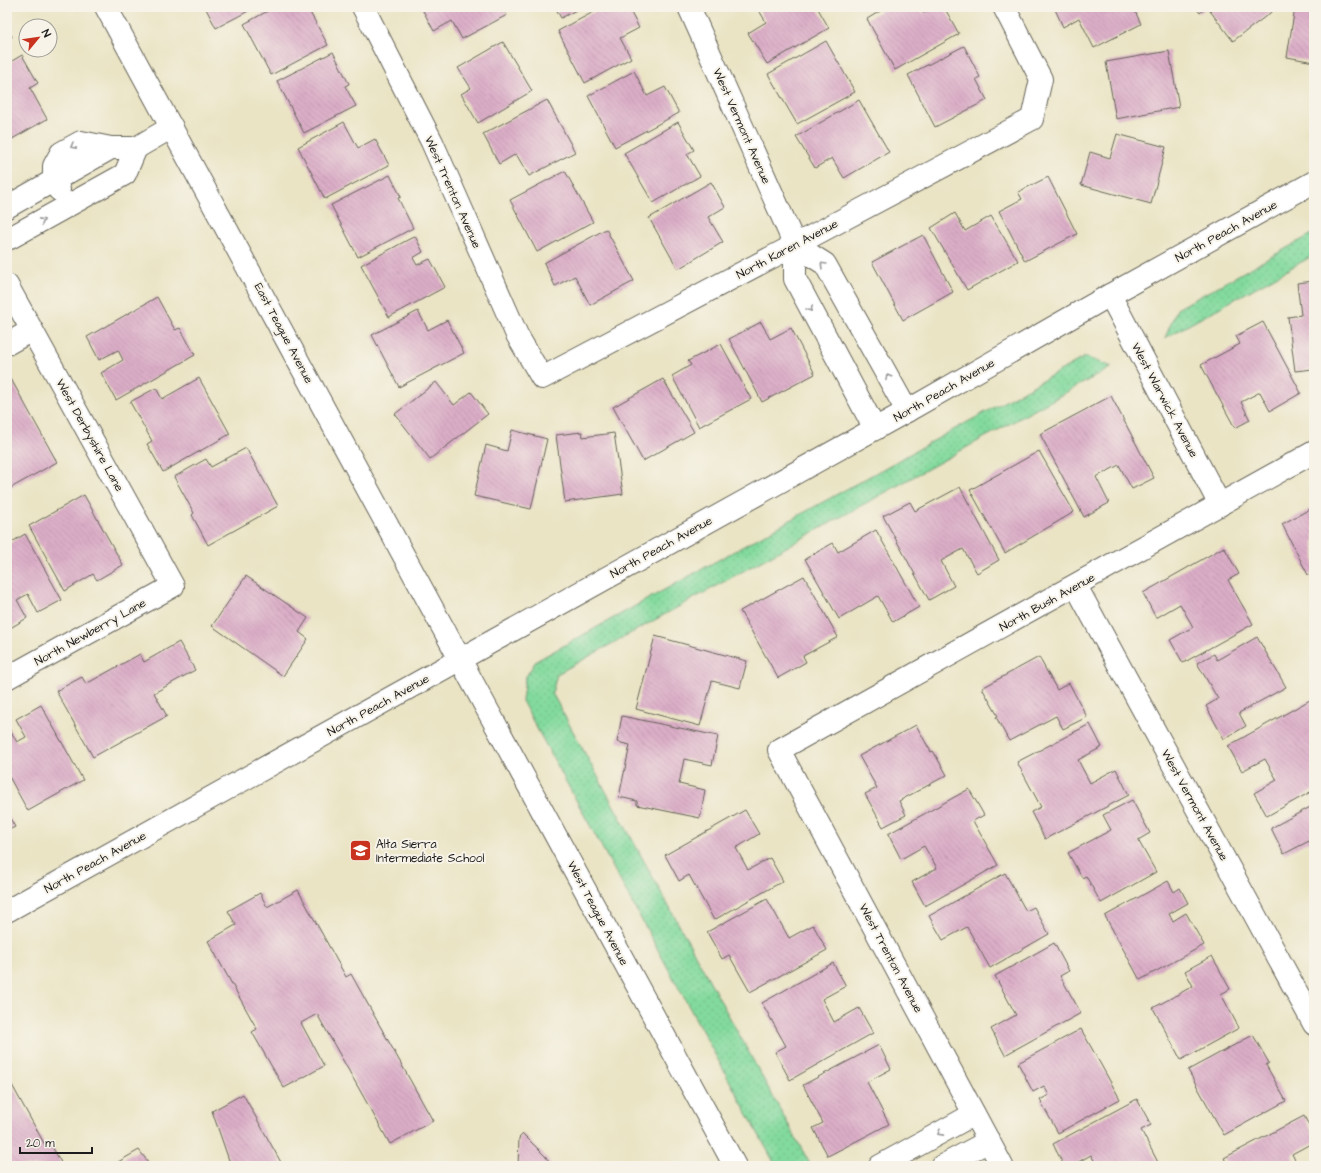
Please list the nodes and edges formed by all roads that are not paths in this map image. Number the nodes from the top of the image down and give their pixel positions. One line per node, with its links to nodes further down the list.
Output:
1 (106, 7): 5 (street, East Teague Avenue)
2 (363, 7): 17 (street, West Trenton Avenue)
3 (689, 7): 12 (street, West Vermont Avenue)
4 (1004, 7): 12 (street, North Karen Avenue)
5 (172, 127): 6 (street); 24 (street, East Teague Avenue)
6 (136, 148): 7 (street, one-way to 7); 9 (street)
7 (54, 180): 9 (street); 10 (street)
8 (1314, 182): 14 (street, North Peach Avenue)
9 (68, 206): 11 (street, one-way to 9)
10 (7, 207)
11 (7, 238)
12 (795, 246): 17 (street, North Karen Avenue); 18 (street, one-way to 12); 19 (street, West Vermont Avenue, one-way to 19)
13 (7, 285): 15 (street, West Derbyshire Lane)
14 (1110, 295): 18 (street, North Peach Avenue); 21 (street, West Warwick Avenue)
15 (32, 330): 16 (street); 22 (street, West Derbyshire Lane)
16 (7, 344)
17 (542, 378)
18 (907, 411): 19 (street, North Peach Avenue)
19 (875, 429): 24 (street, North Peach Avenue)
20 (1314, 452): 21 (street, North Bush Avenue)
21 (1220, 505): 23 (street, North Bush Avenue)
22 (173, 586): 25 (street, North Newberry Lane)
23 (1076, 586): 26 (street, North Bush Avenue); 28 (street, West Vermont Avenue)
24 (461, 659): 27 (street, North Peach Avenue); 31 (street, West Teague Avenue)
25 (7, 678)
26 (779, 750): 29 (street, West Trenton Avenue)
27 (7, 911)
28 (1314, 1024)
29 (974, 1114): 30 (street, West Trenton Avenue); 32 (street, one-way to 32)
30 (989, 1141): 33 (street); 34 (street, West Trenton Avenue)
31 (735, 1166)
32 (880, 1166)
33 (942, 1166)
34 (1002, 1166)

